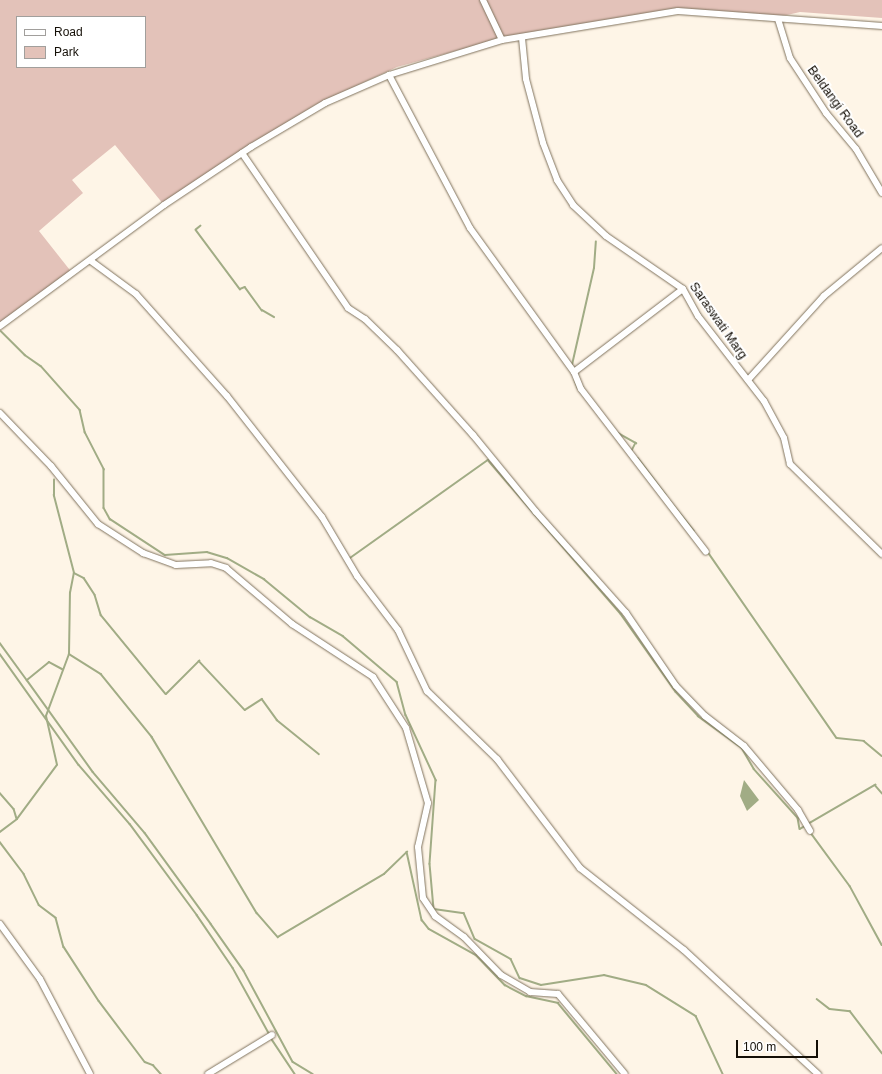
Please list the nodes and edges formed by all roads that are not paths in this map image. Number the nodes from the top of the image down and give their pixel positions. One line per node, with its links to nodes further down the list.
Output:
1 (483, 0): 5 (street)
2 (778, 19): 3 (street); 4 (street); 8 (street, Beldangi Road)
3 (882, 26)
4 (522, 38): 5 (street); 11 (street, Saraswati Marg)
5 (502, 40): 6 (street)
6 (389, 75): 7 (street); 13 (street)
7 (242, 154): 10 (street); 18 (street)
8 (882, 193)
9 (882, 248): 14 (street)
10 (91, 261): 12 (street); 24 (street)
11 (683, 289): 13 (street); 14 (street, Saraswati Marg)
12 (0, 326)
13 (574, 372): 16 (street)
14 (748, 380): 17 (street, Saraswati Marg)
15 (0, 413): 23 (street)
16 (706, 552)
17 (882, 554)
18 (810, 831)
19 (0, 924): 21 (street)
20 (272, 1034): 22 (street)
21 (90, 1074)
22 (208, 1074)
23 (625, 1074)
24 (818, 1074)

